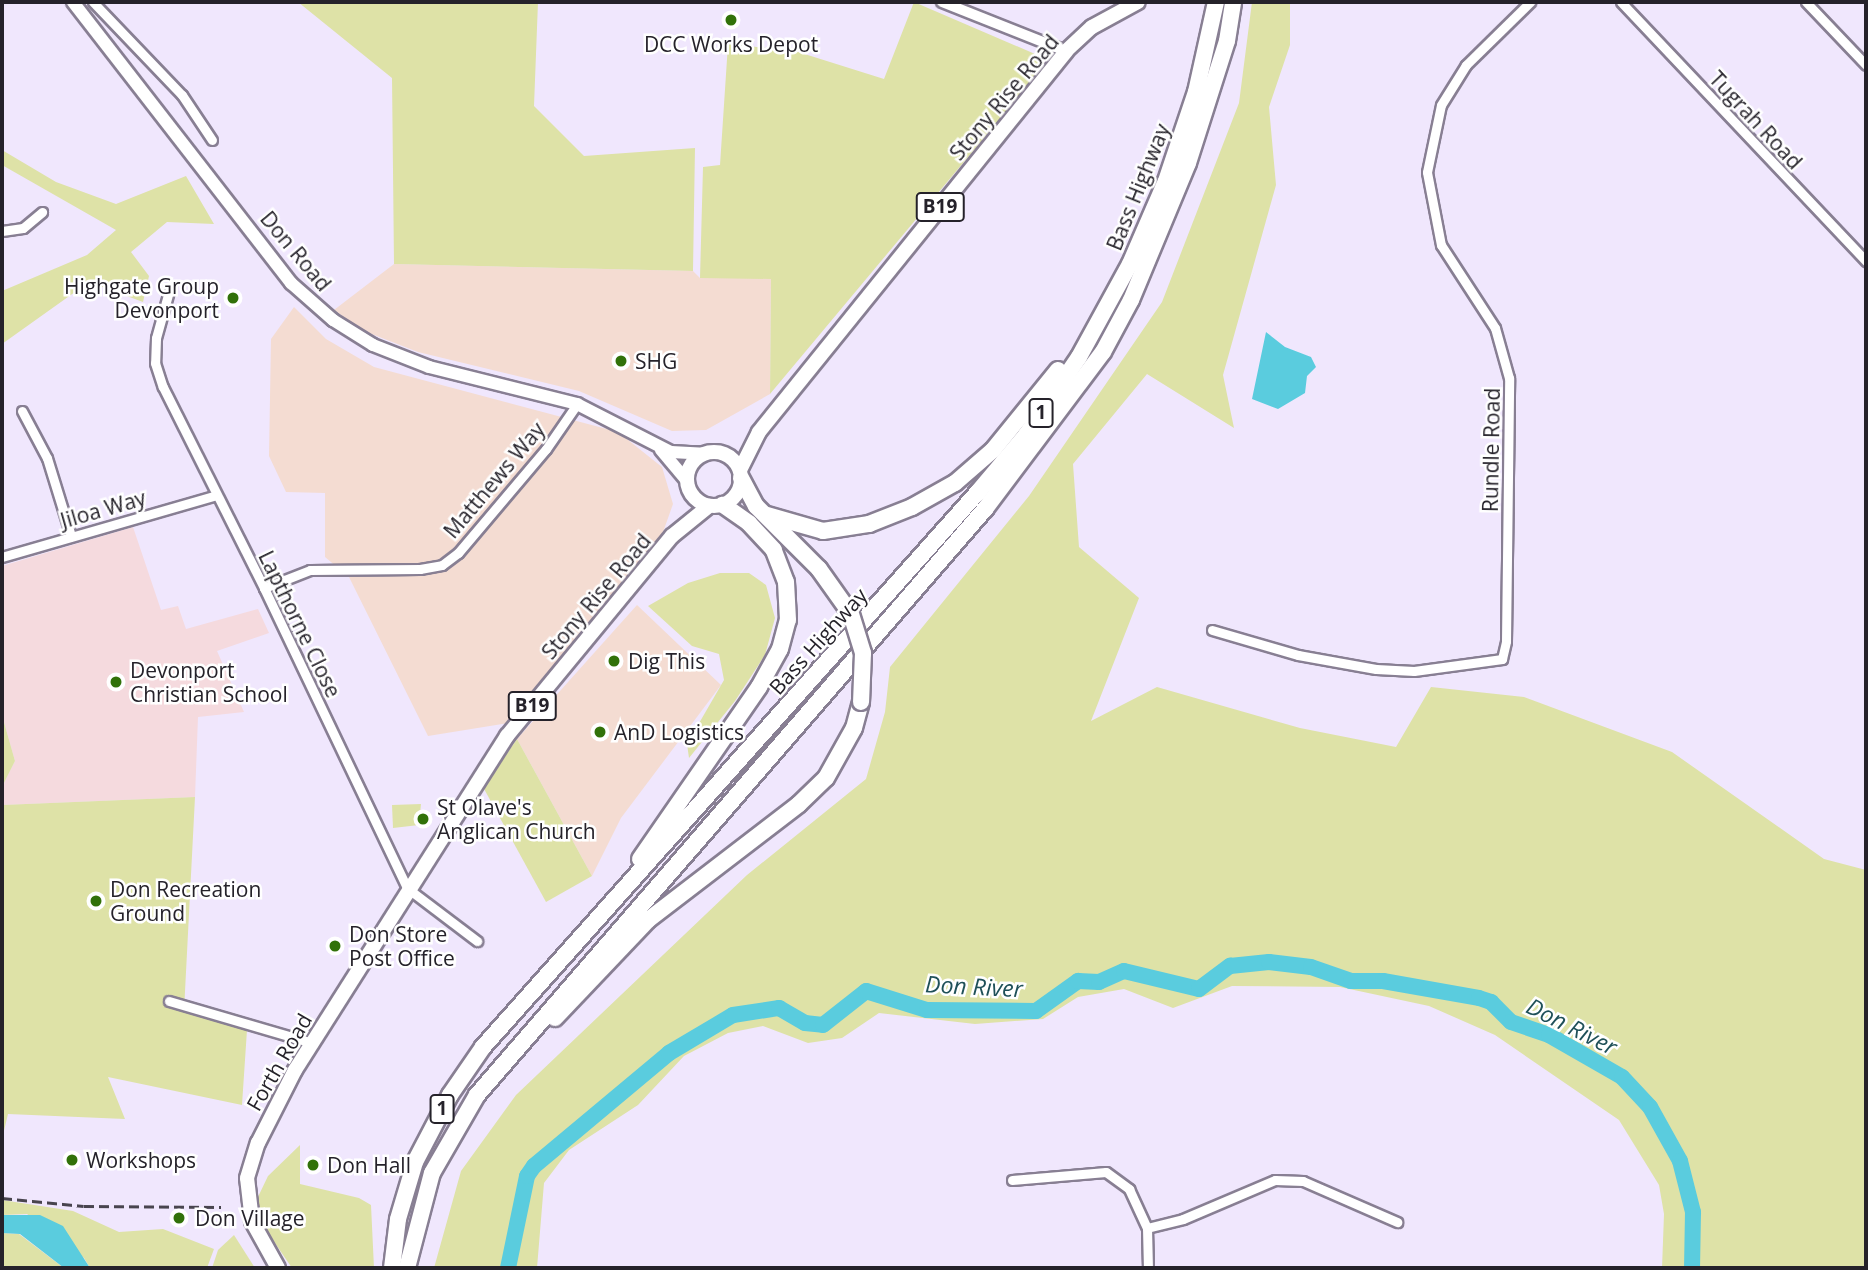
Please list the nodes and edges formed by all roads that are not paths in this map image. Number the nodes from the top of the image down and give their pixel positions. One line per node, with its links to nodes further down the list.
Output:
1 (73, 2): 18 (main road, Don Road)
2 (93, 2): 12 (street)
3 (942, 2): 10 (street)
4 (1216, 2): 16 (highway, Bass Highway / 1)
5 (1233, 2): 39 (highway, Bass Highway / 1)
6 (1530, 2): 33 (street, Rundle Road)
7 (1621, 2): 15 (street, Tugrah Road)
8 (1806, 2): 11 (street)
9 (1131, 3): 10 (main road, Stony Rise Road / B19)
10 (1066, 51): 20 (main road, Stony Rise Road / B19)
11 (1866, 65)
12 (212, 140)
13 (42, 212): 14 (street)
14 (2, 231)
15 (1866, 261)
16 (1130, 264): 28 (highway); 36 (highway, Bass Highway / 1)
17 (169, 291): 26 (street, Lapthorne Close)
18 (577, 404): 21 (main road, Don Road); 32 (street, Matthews Way)
19 (22, 411): 29 (street)
20 (759, 432): 22 (main road, Stony Rise Road / B19); 24 (main road, Stony Rise Road / B19)
21 (649, 441): 23 (main road, Don Road); 25 (main road, Don Road)
22 (722, 453): 23 (main road, B19); 24 (main road)
23 (704, 454): 25 (main road, B19)
24 (740, 474): 27 (main road, B19); 28 (highway)
25 (690, 487): 27 (main road); 30 (main road, Stony Rise Road / B19)
26 (214, 496): 29 (street, Jiloa Way); 32 (street, Lapthorne Close)
27 (716, 505): 30 (main road, Stony Rise Road / B19); 36 (highway)
28 (766, 515): 39 (highway, bridge)
29 (71, 536): 31 (street, Jiloa Way)
30 (672, 537): 34 (main road, Stony Rise Road / B19)
31 (2, 557)
32 (264, 588): 34 (street, Lapthorne Close)
33 (1212, 630)
34 (407, 888): 35 (street, Lapthorne Close); 38 (main road, Forth Road / B19)
35 (477, 941)
36 (548, 977): 44 (highway, Bass Highway / 1)
37 (169, 1000): 38 (street)
38 (313, 1043): 43 (main road, Forth Road / B19)
39 (488, 1083): 45 (highway, Bass Highway / 1)
40 (1012, 1180): 42 (street)
41 (1397, 1222): 42 (street)
42 (1147, 1228): 46 (street)
43 (278, 1268)
44 (392, 1268)
45 (407, 1268)
46 (1149, 1268)

